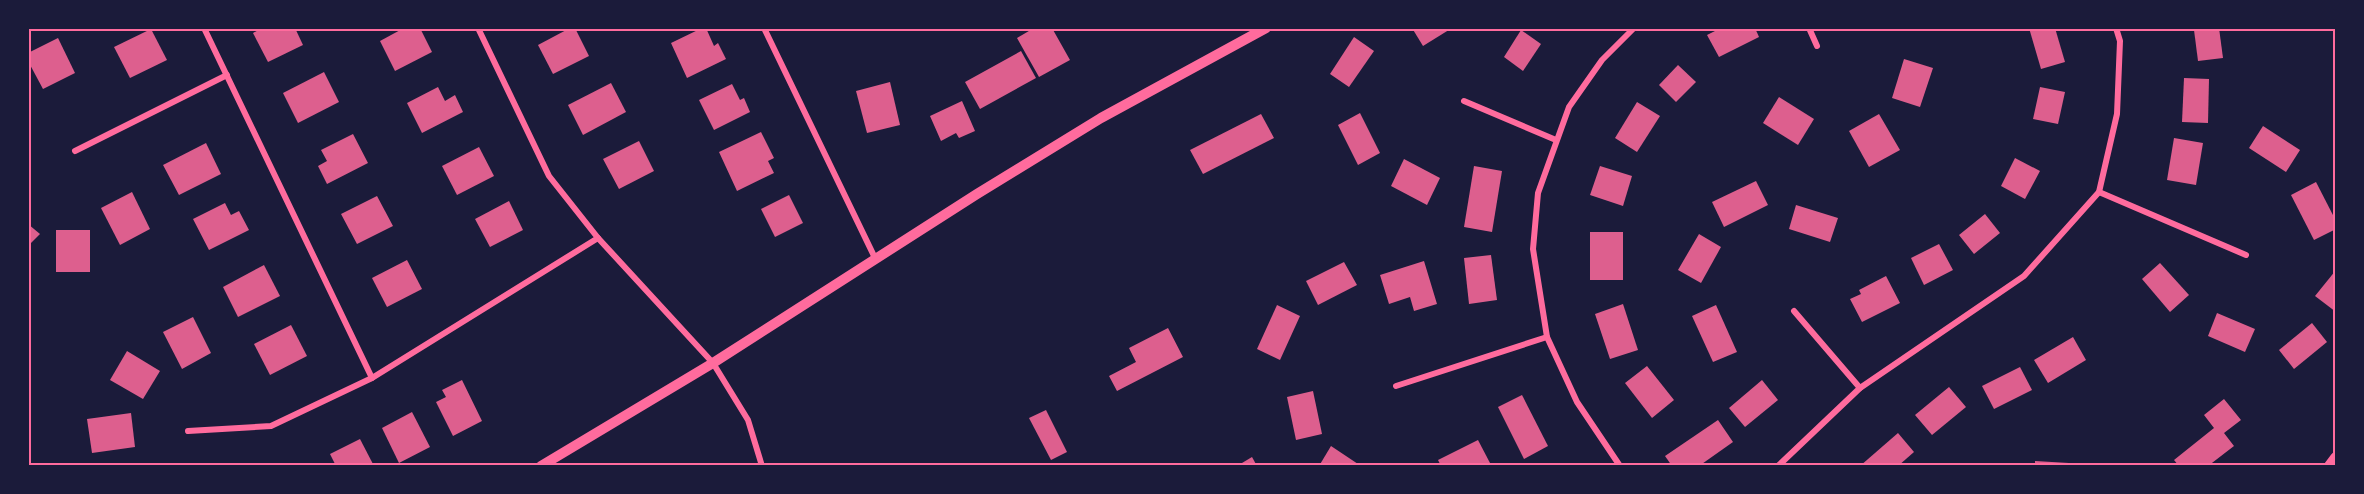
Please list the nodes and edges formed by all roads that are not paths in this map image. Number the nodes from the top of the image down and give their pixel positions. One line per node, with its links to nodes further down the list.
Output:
1 (204, 28): 9 (street)
2 (478, 28): 14 (street)
3 (764, 28): 16 (street)
4 (1266, 28): 16 (street)
5 (1634, 28): 11 (street)
6 (1809, 28): 8 (street)
7 (2116, 28): 13 (street)
8 (1817, 46)
9 (227, 75): 12 (street); 20 (street)
10 (1464, 101): 11 (street)
11 (1556, 140): 18 (street)
12 (75, 151)
13 (2098, 192): 15 (street); 22 (street)
14 (597, 238): 19 (street); 20 (street)
15 (2246, 255)
16 (875, 258): 19 (street)
17 (1794, 311): 22 (street)
18 (1547, 337): 21 (street); 27 (street)
19 (713, 363): 25 (street); 26 (street)
20 (372, 378): 23 (street)
21 (1396, 386)
22 (1860, 388): 28 (street)
23 (188, 431)
24 (2336, 459): 29 (main road)
25 (541, 465)
26 (762, 465)
27 (1620, 465)
28 (1778, 465)
29 (2330, 465)

